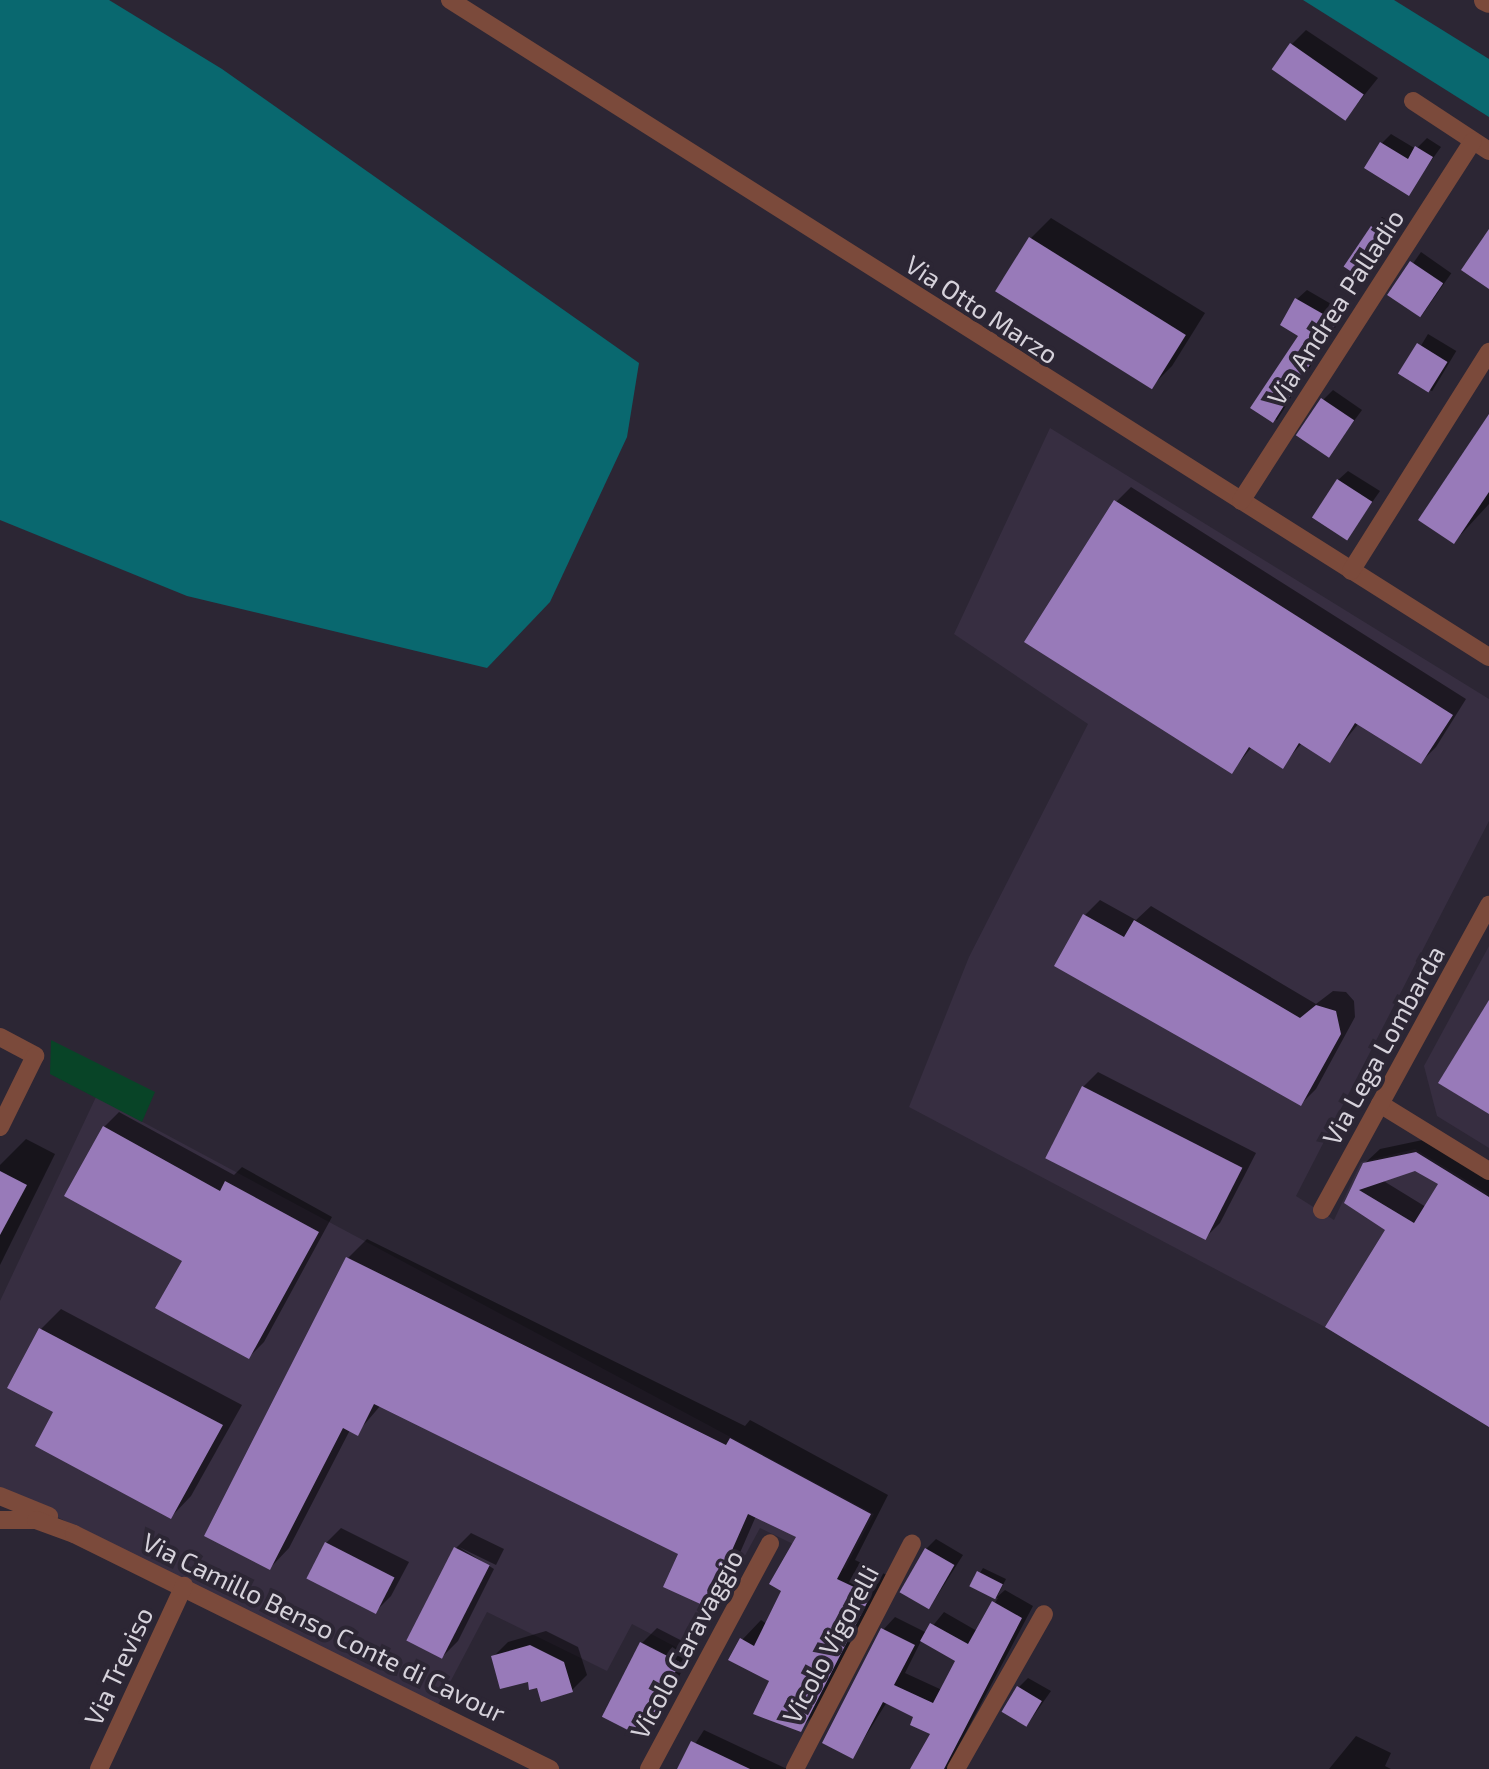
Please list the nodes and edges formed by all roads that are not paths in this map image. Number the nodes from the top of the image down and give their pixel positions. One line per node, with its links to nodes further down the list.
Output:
1 (450, 0): 5 (street, Via Otto Marzo)
2 (1413, 101): 3 (street)
3 (1481, 146): 5 (street, Via Andrea Palladio)
4 (1489, 352): 6 (street)
5 (1241, 501): 6 (street, Via Otto Marzo)
6 (1351, 571): 7 (street, Via Otto Marzo)
7 (1489, 657)
8 (1489, 905): 10 (street, Via Lega Lombarda)
9 (0, 1037): 11 (street)
10 (1380, 1104): 12 (street); 13 (street, Via Lega Lombarda)
11 (0, 1127)
12 (1489, 1171)
13 (1322, 1210)
14 (0, 1496): 16 (street, Via Camillo Benso Conte di Cavour)
15 (0, 1520): 16 (street, Via Camillo Benso Conte di Cavour)
16 (74, 1534): 19 (street, Via Camillo Benso Conte di Cavour)
17 (770, 1543): 23 (street, Vicolo Caravaggio)
18 (912, 1543): 24 (street, Vicolo Vigorelli)
19 (184, 1586): 21 (street, Via Treviso); 22 (street, Via Camillo Benso Conte di Cavour)
20 (1044, 1614): 25 (street)
21 (99, 1769)
22 (550, 1769)
23 (649, 1769)
24 (795, 1769)
25 (956, 1769)

